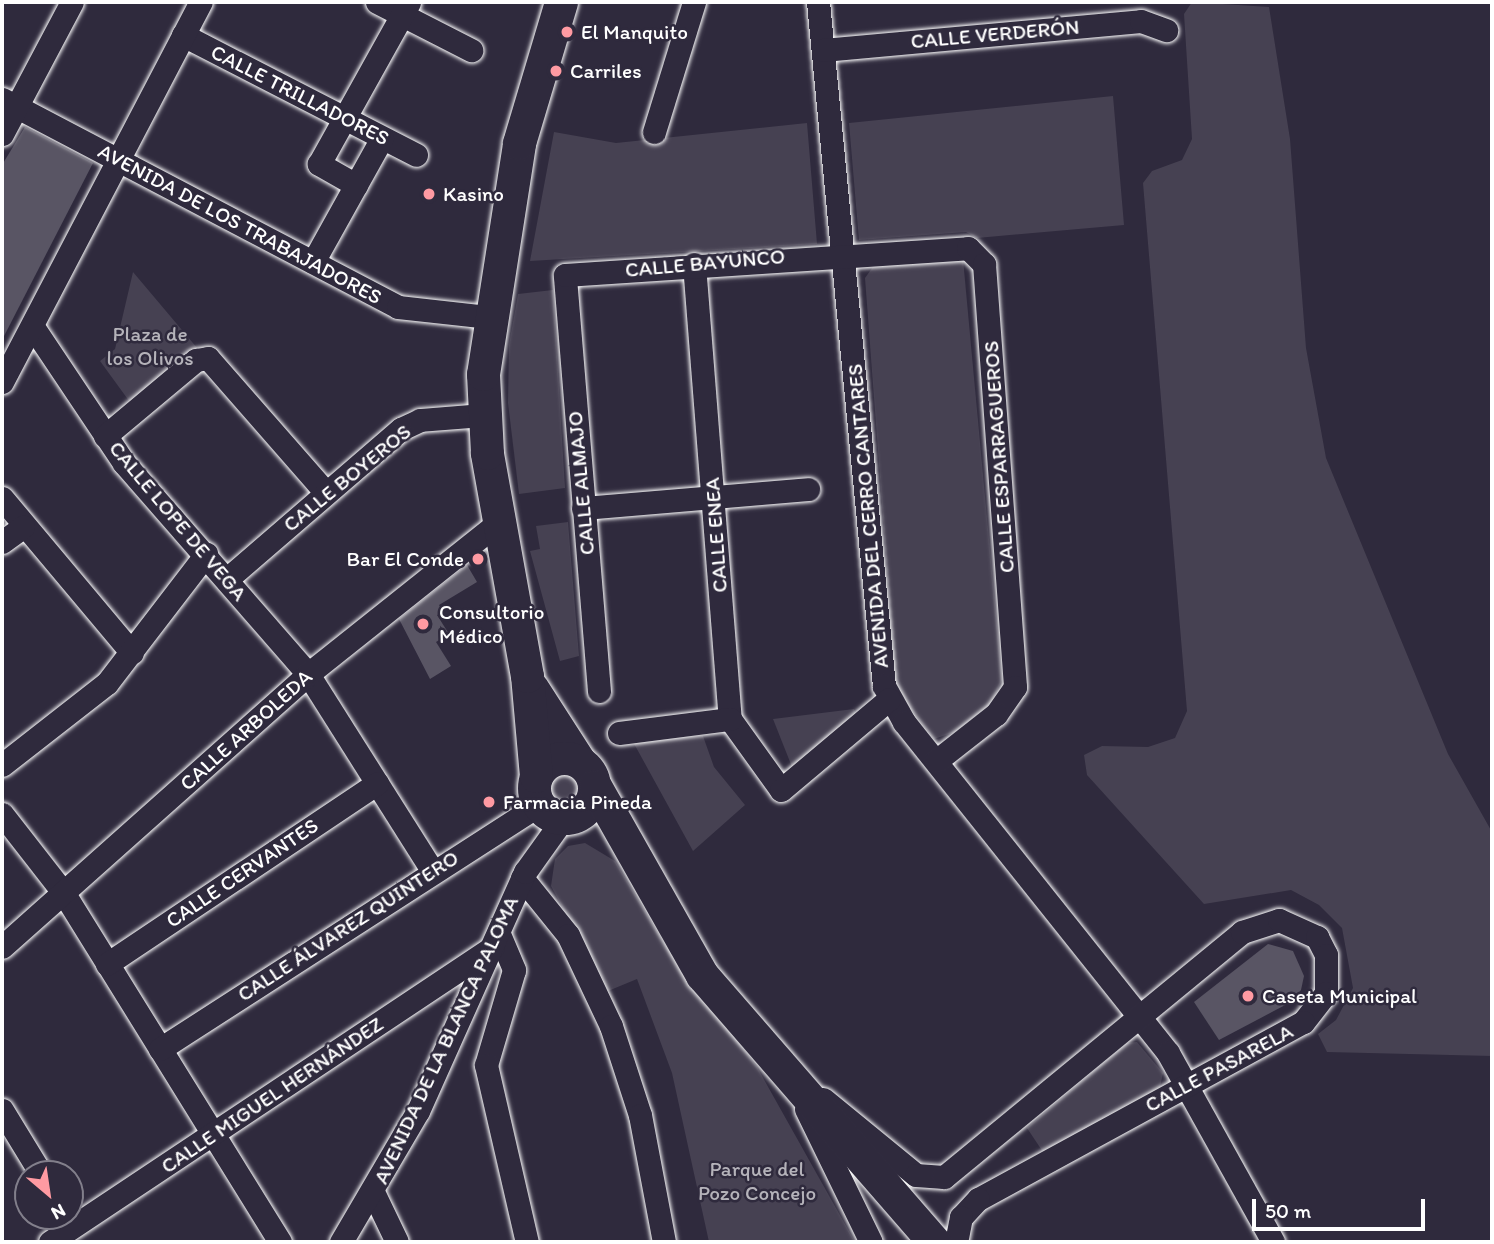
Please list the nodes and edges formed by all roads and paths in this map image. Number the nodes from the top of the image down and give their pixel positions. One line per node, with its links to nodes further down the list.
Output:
1 (72, 2): 12 (street)
2 (201, 2): 9 (street)
3 (377, 2): 7 (street)
4 (561, 2): 24 (main road)
5 (694, 2): 14 (street)
6 (818, 2): 11 (street, AVENIDA DEL CERRO CANTARES)
7 (406, 8): 10 (street); 13 (street)
8 (1166, 30): 11 (street, CALLE VERDERÓN)
9 (183, 35): 13 (street, CALLE TRILLADORES); 18 (street)
10 (471, 50)
11 (823, 50): 20 (street, AVENIDA DEL CERRO CANTARES)
12 (9, 102): 15 (street); 18 (street, AVENIDA DE LOS TRABAJADORES)
13 (345, 118): 16 (street, CALLE TRILLADORES); 19 (street)
14 (654, 132)
15 (2, 134)
16 (382, 138): 17 (street, CALLE TRILLADORES); 19 (street)
17 (416, 155)
18 (116, 159): 21 (street, AVENIDA DE LOS TRABAJADORES); 25 (street)
19 (356, 185): 21 (street)
20 (846, 252): 22 (street, CALLE BAYUNCO); 43 (street, AVENIDA DEL CERRO CANTARES); 46 (street, CALLE ESPARRAGUEROS)
21 (313, 262): 24 (street, AVENIDA DE LOS TRABAJADORES)
22 (694, 264): 23 (street, CALLE BAYUNCO); 31 (street, CALLE ENEA)
23 (565, 275): 33 (street, CALLE ALMAJO)
24 (489, 317): 27 (main road)
25 (33, 327): 26 (street); 28 (street, CALLE LOPE DE VEGA)
26 (2, 382)
27 (484, 415): 30 (street, CALLE BOYEROS); 34 (main road)
28 (105, 436): 30 (street); 37 (street, CALLE LOPE DE VEGA)
29 (808, 489): 31 (street)
30 (326, 493): 38 (street, CALLE BOYEROS)
31 (714, 497): 33 (street); 44 (street, CALLE ENEA)
32 (2, 498): 35 (street)
33 (583, 508): 42 (street, CALLE ALMAJO)
34 (498, 523): 40 (street, CALLE ARBOLEDA); 41 (main road)
35 (23, 527): 36 (street); 39 (street)
36 (2, 542)
37 (206, 554): 38 (street, CALLE LOPE DE VEGA); 39 (street)
38 (227, 579): 40 (street, CALLE LOPE DE VEGA)
39 (132, 653): 47 (street)
40 (308, 674): 49 (street, CALLE LOPE DE VEGA); 55 (street, CALLE ARBOLEDA)
41 (527, 676): 48 (main road); 50 (main road)
42 (599, 691)
43 (889, 699): 44 (street); 46 (street, AVENIDA DEL CERRO CANTARES)
44 (730, 719): 45 (street)
45 (619, 733)
46 (936, 761): 59 (street, AVENIDA DEL CERRO CANTARES)
47 (2, 765)
48 (587, 773): 50 (main road); 50 (main road); 52 (main road)
49 (377, 783): 53 (street, CALLE LOPE DE VEGA); 58 (street, CALLE CERVANTES)
50 (552, 804): 52 (main road); 53 (street, CALLE ÁLVAREZ QUINTERO); 54 (street, AVENIDA DE LA BLANCA PALOMA)
51 (2, 814): 55 (street)
52 (632, 860): 61 (main road)
53 (432, 870): 60 (street, CALLE ÁLVAREZ QUINTERO)
54 (524, 875): 56 (street, AVENIDA DE LA BLANCA PALOMA); 75 (street)
55 (63, 892): 57 (street, CALLE ARBOLEDA); 58 (street)
56 (496, 941): 64 (street, CALLE MIGUEL HERNÁNDEZ); 66 (street, AVENIDA DE LA BLANCA PALOMA); 74 (street)
57 (2, 947)
58 (107, 964): 60 (street)
59 (1141, 1017): 61 (street, CALLE PASARELA); 62 (street, AVENIDA DEL CERRO CANTARES); 62 (street, CALLE PASARELA)
60 (160, 1049): 64 (street)
61 (790, 1077): 69 (main road); 76 (street)
62 (1189, 1084): 69 (street, CALLE PASARELA); 77 (street, AVENIDA DEL CERRO CANTARES)
63 (2, 1110): 65 (street)
64 (212, 1136): 67 (street, CALLE MIGUEL HERNÁNDEZ); 71 (street)
65 (32, 1160)
66 (374, 1195): 72 (street, AVENIDA DE LA BLANCA PALOMA); 73 (street)
67 (84, 1221)
68 (71, 1230): 70 (street, CALLE MIGUEL HERNÁNDEZ)
69 (951, 1240)
70 (50, 1242)
71 (279, 1242)
72 (341, 1242)
73 (397, 1242)
74 (527, 1242)
75 (664, 1242)
76 (871, 1242)
77 (1273, 1242)

